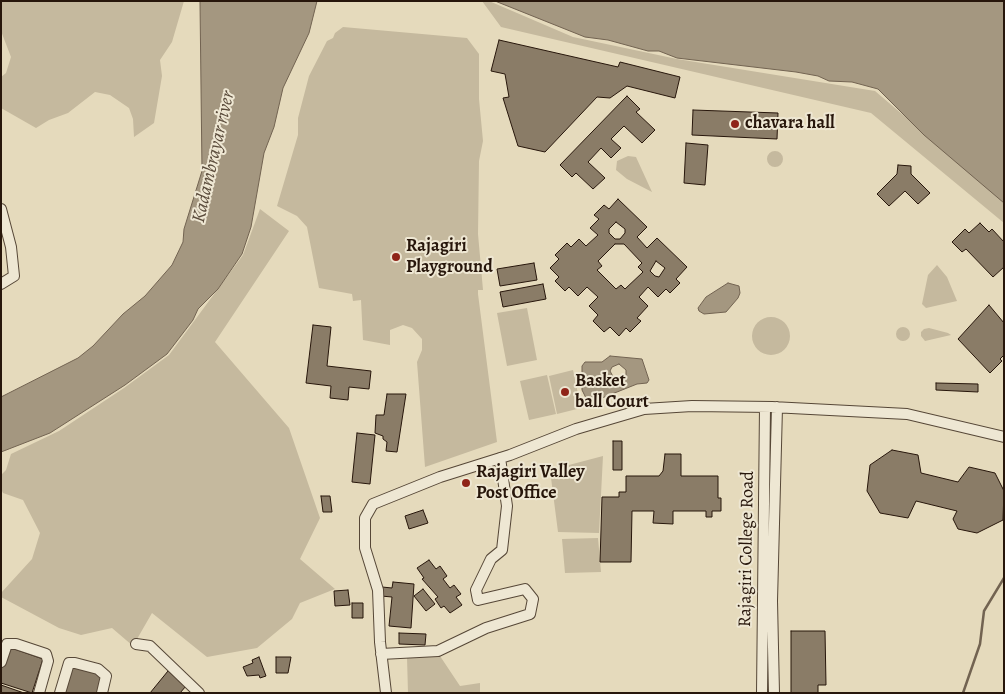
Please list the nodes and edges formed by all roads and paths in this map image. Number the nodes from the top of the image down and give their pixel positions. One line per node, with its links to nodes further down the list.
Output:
1 (1, 209): 2 (street)
2 (1, 284)
3 (765, 407): 4 (street); 6 (street); 15 (street, Rajagiri College Road)
4 (777, 407): 5 (street); 16 (street, Rajagiri College Road)
5 (1004, 437)
6 (500, 458): 8 (street); 8 (street)
7 (136, 644): 13 (street)
8 (381, 654): 14 (street)
9 (1, 662): 10 (street)
10 (39, 693)
11 (60, 693): 12 (street)
12 (102, 693)
13 (199, 693)
14 (386, 693)
15 (762, 693)
16 (774, 693)

